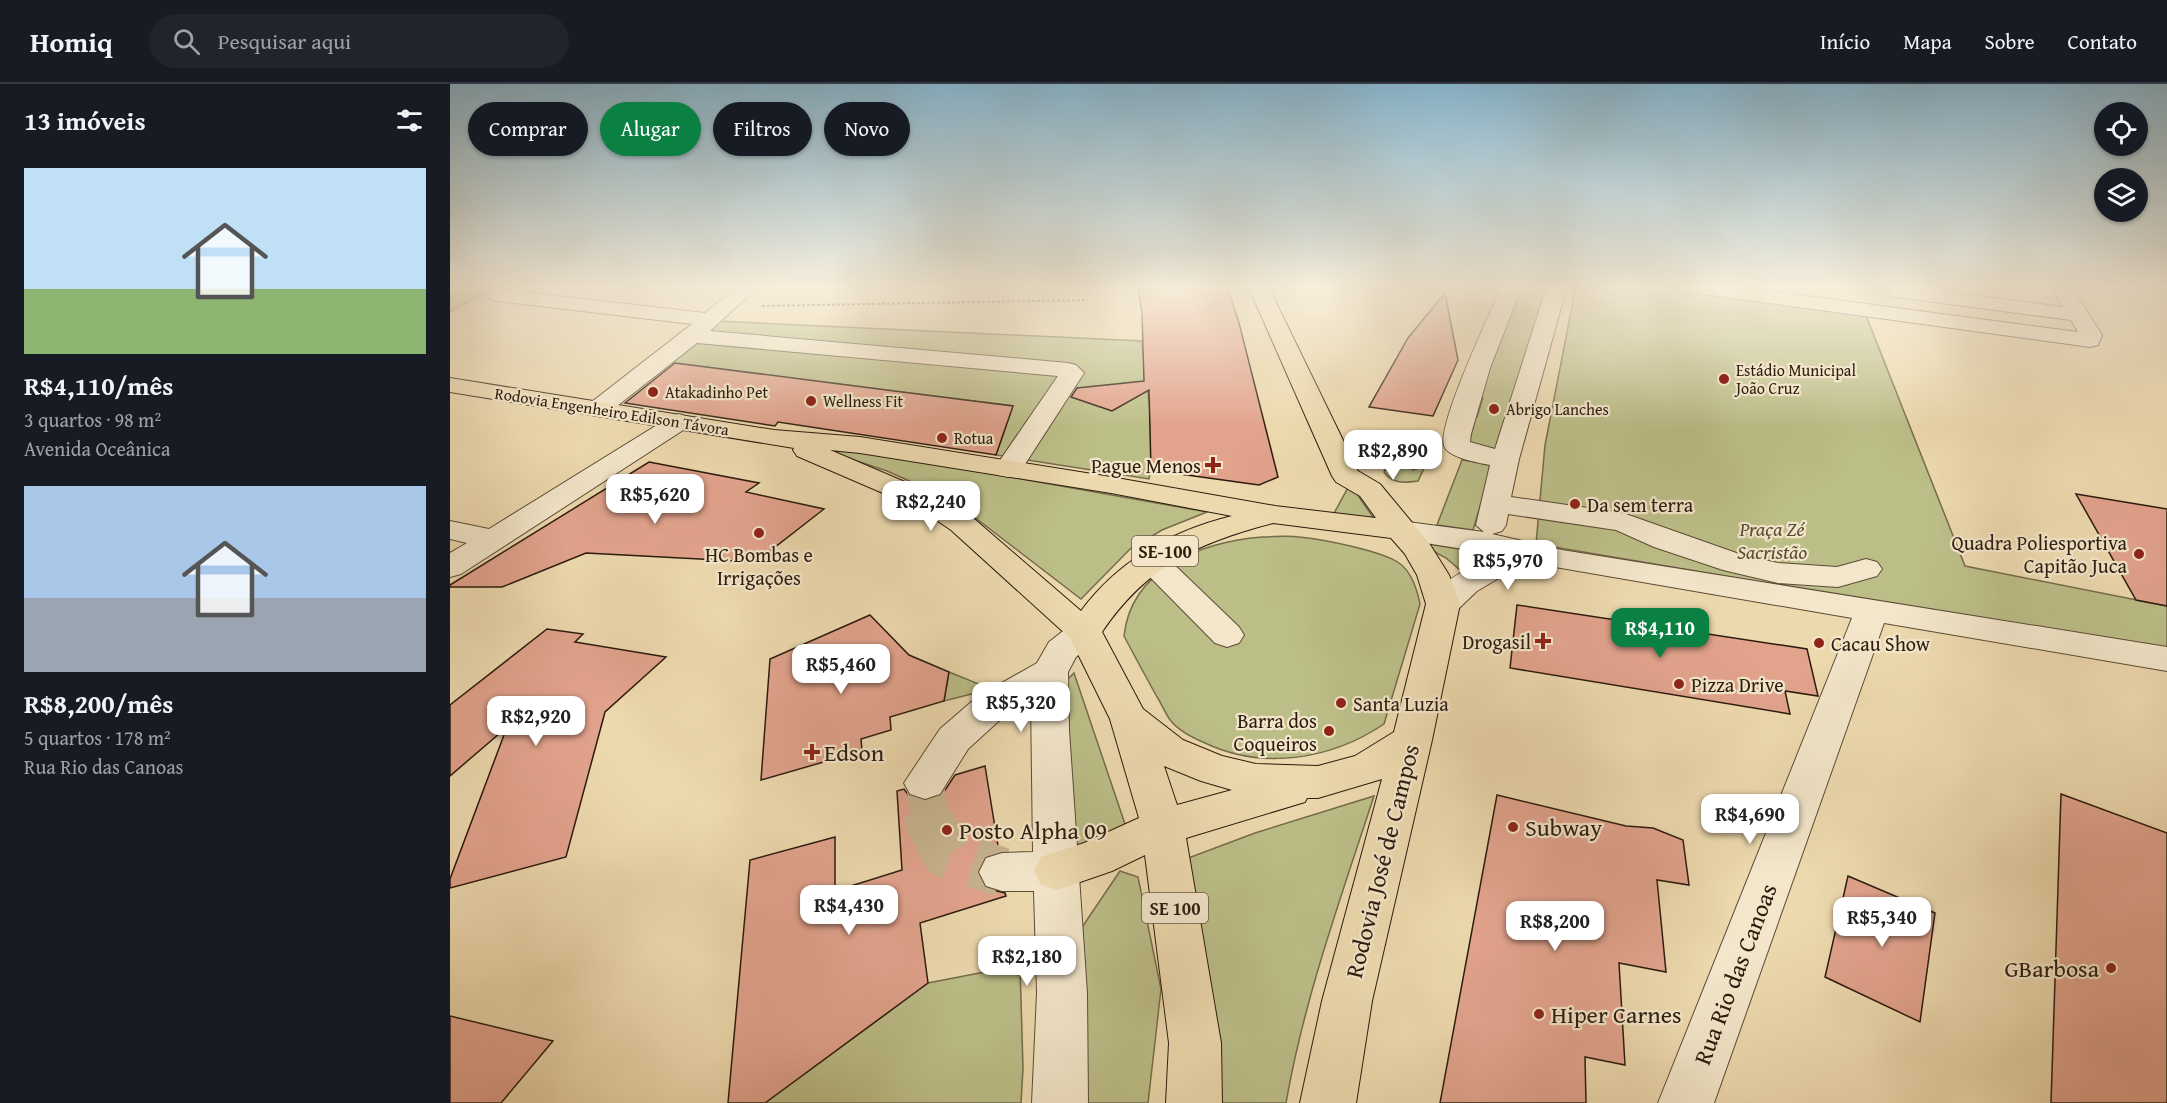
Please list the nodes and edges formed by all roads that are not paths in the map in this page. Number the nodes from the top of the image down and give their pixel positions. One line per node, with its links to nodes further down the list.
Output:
1 (695, 334): 7 (street)
2 (1280, 334): 14 (main road)
3 (1493, 334): 12 (street)
4 (1543, 334): 12 (street)
5 (2043, 334): 6 (street)
6 (2090, 334)
7 (692, 336): 9 (street); 13 (street)
8 (450, 385): 9 (main road, Rodovia Engenheiro Edilson Távora / SE-100)
9 (598, 409): 10 (main road, Rodovia Engenheiro Edilson Távora / SE-100)
10 (679, 422): 11 (main road, Rodovia Engenheiro Edilson Távora / SE-100); 20 (street)
11 (774, 438): 13 (main road, Rodovia Engenheiro Edilson Távora / SE-100); 27 (main road, Rodovia Engenheiro Edilson Távora / SE-100)
12 (1505, 459): 15 (street)
13 (1008, 469): 16 (main road, Rodovia Engenheiro Edilson Távora / SE-100)
14 (1346, 476): 17 (main road); 19 (main road)
15 (1496, 504): 21 (street); 25 (street)
16 (1275, 515): 17 (main road, SE-100); 22 (main road, SE-100)
17 (1311, 519): 19 (main road, SE-100)
18 (450, 530): 20 (street)
19 (1400, 531): 21 (street); 26 (main road)
20 (495, 539): 24 (street)
21 (1488, 542): 23 (street)
22 (1150, 559): 27 (main road, SE-100); 28 (street)
23 (1562, 559): 25 (street); 26 (street)
24 (450, 567)
25 (1869, 590): 29 (street); 41 (street, Rua Rio das Canoas)
26 (1443, 604): 32 (main road, Rodovia José de Campos)
27 (1084, 632): 30 (street); 31 (main road, SE-100)
28 (1227, 635)
29 (2167, 659)
30 (1050, 672): 34 (street); 36 (street)
31 (1129, 718): 33 (main road); 35 (main road, SE 100)
32 (1412, 741): 33 (main road); 40 (main road, Rodovia José de Campos)
33 (1318, 782): 35 (main road)
34 (925, 783)
35 (1163, 827): 36 (main road); 39 (main road, SE 100)
36 (1057, 871): 37 (street); 38 (street)
37 (1002, 872)
38 (1060, 1103)
39 (1194, 1103)
40 (1329, 1103)
41 (1686, 1103)

